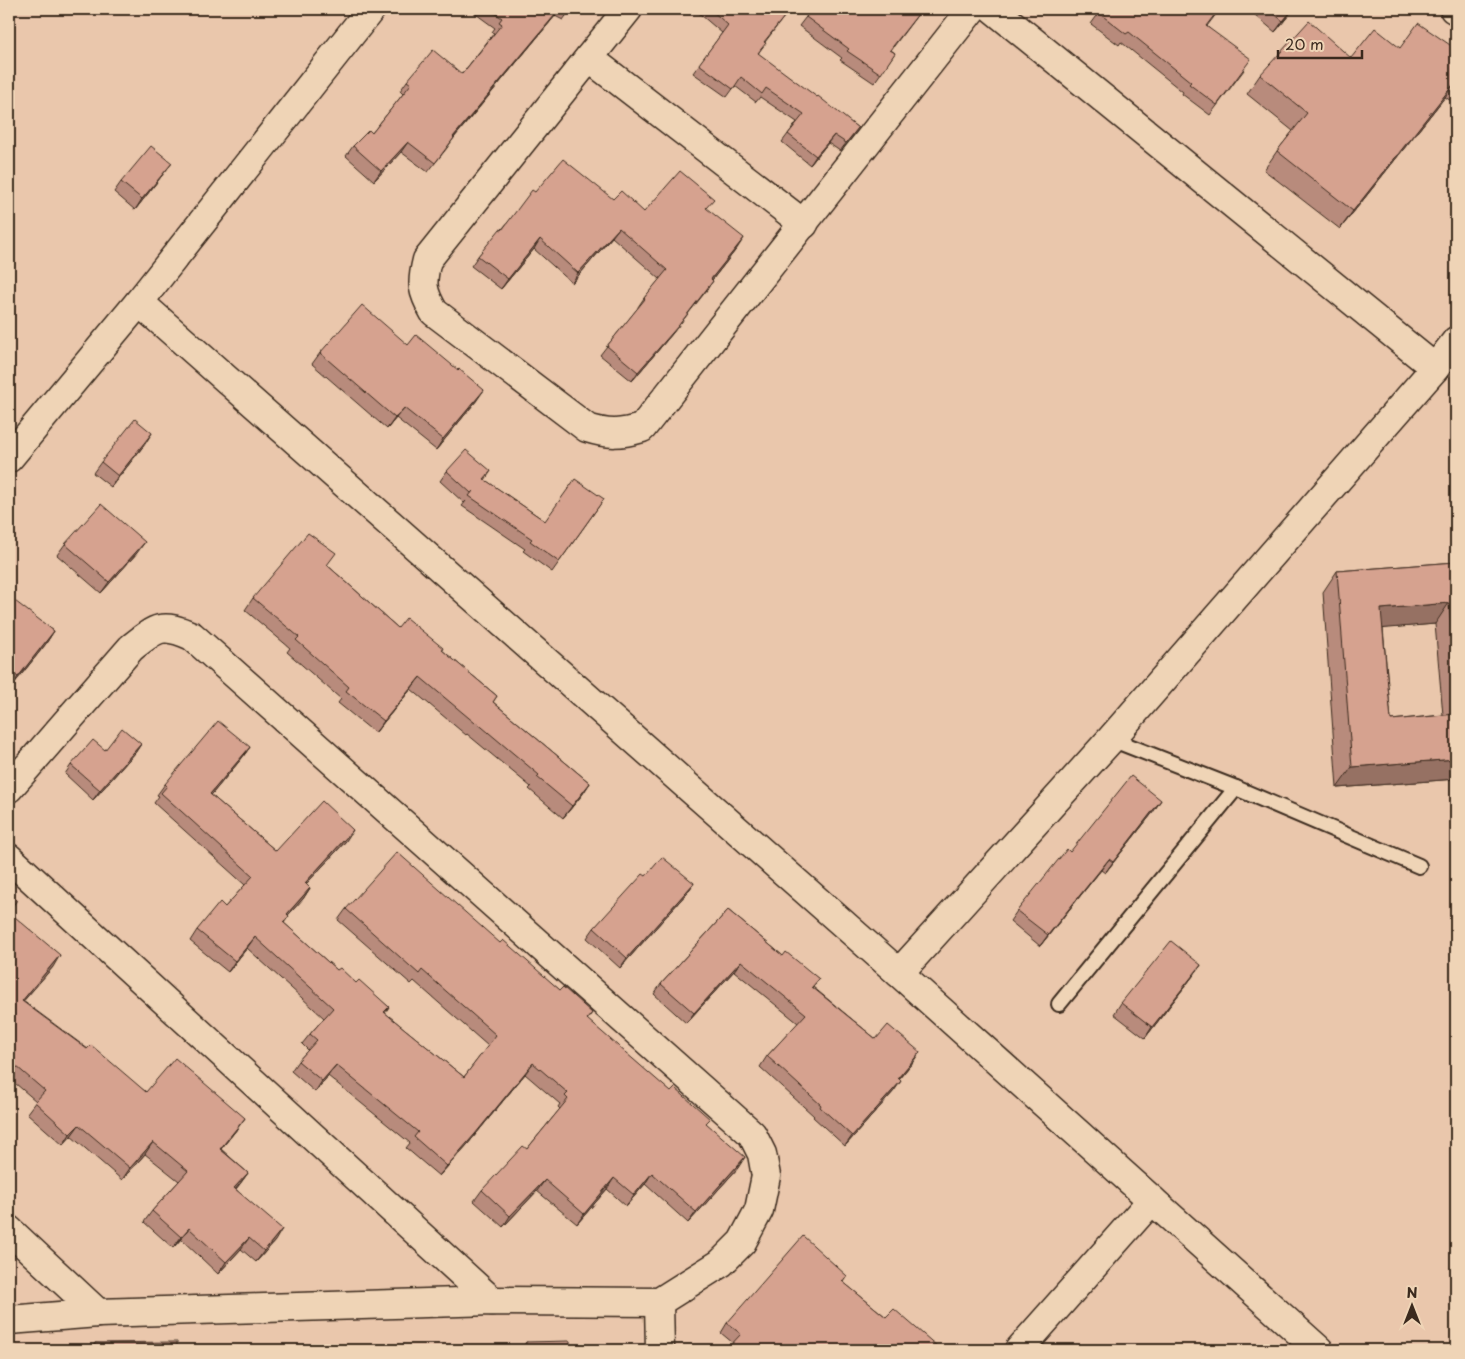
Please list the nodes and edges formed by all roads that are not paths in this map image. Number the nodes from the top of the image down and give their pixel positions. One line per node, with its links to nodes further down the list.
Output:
1 (371, 9): 7 (street)
2 (628, 9): 5 (street)
3 (972, 9): 6 (street)
4 (992, 9): 9 (street)
5 (589, 58): 6 (street); 6 (street)
6 (804, 224)
7 (138, 302): 10 (street); 16 (street)
8 (1456, 341): 9 (street)
9 (1435, 368): 11 (street)
10 (9, 458)
11 (1111, 739): 13 (lane); 16 (street)
12 (9, 788): 21 (street)
13 (1236, 788): 15 (lane); 17 (lane)
14 (9, 858): 20 (street)
15 (1419, 866)
16 (899, 973): 18 (street)
17 (1059, 1004)
18 (1152, 1200): 25 (street); 26 (street)
19 (9, 1230): 22 (street)
20 (492, 1301): 21 (street); 22 (street)
21 (659, 1302): 24 (street)
22 (98, 1313): 23 (street)
23 (9, 1320)
24 (660, 1350)
25 (1018, 1350)
26 (1319, 1350)

